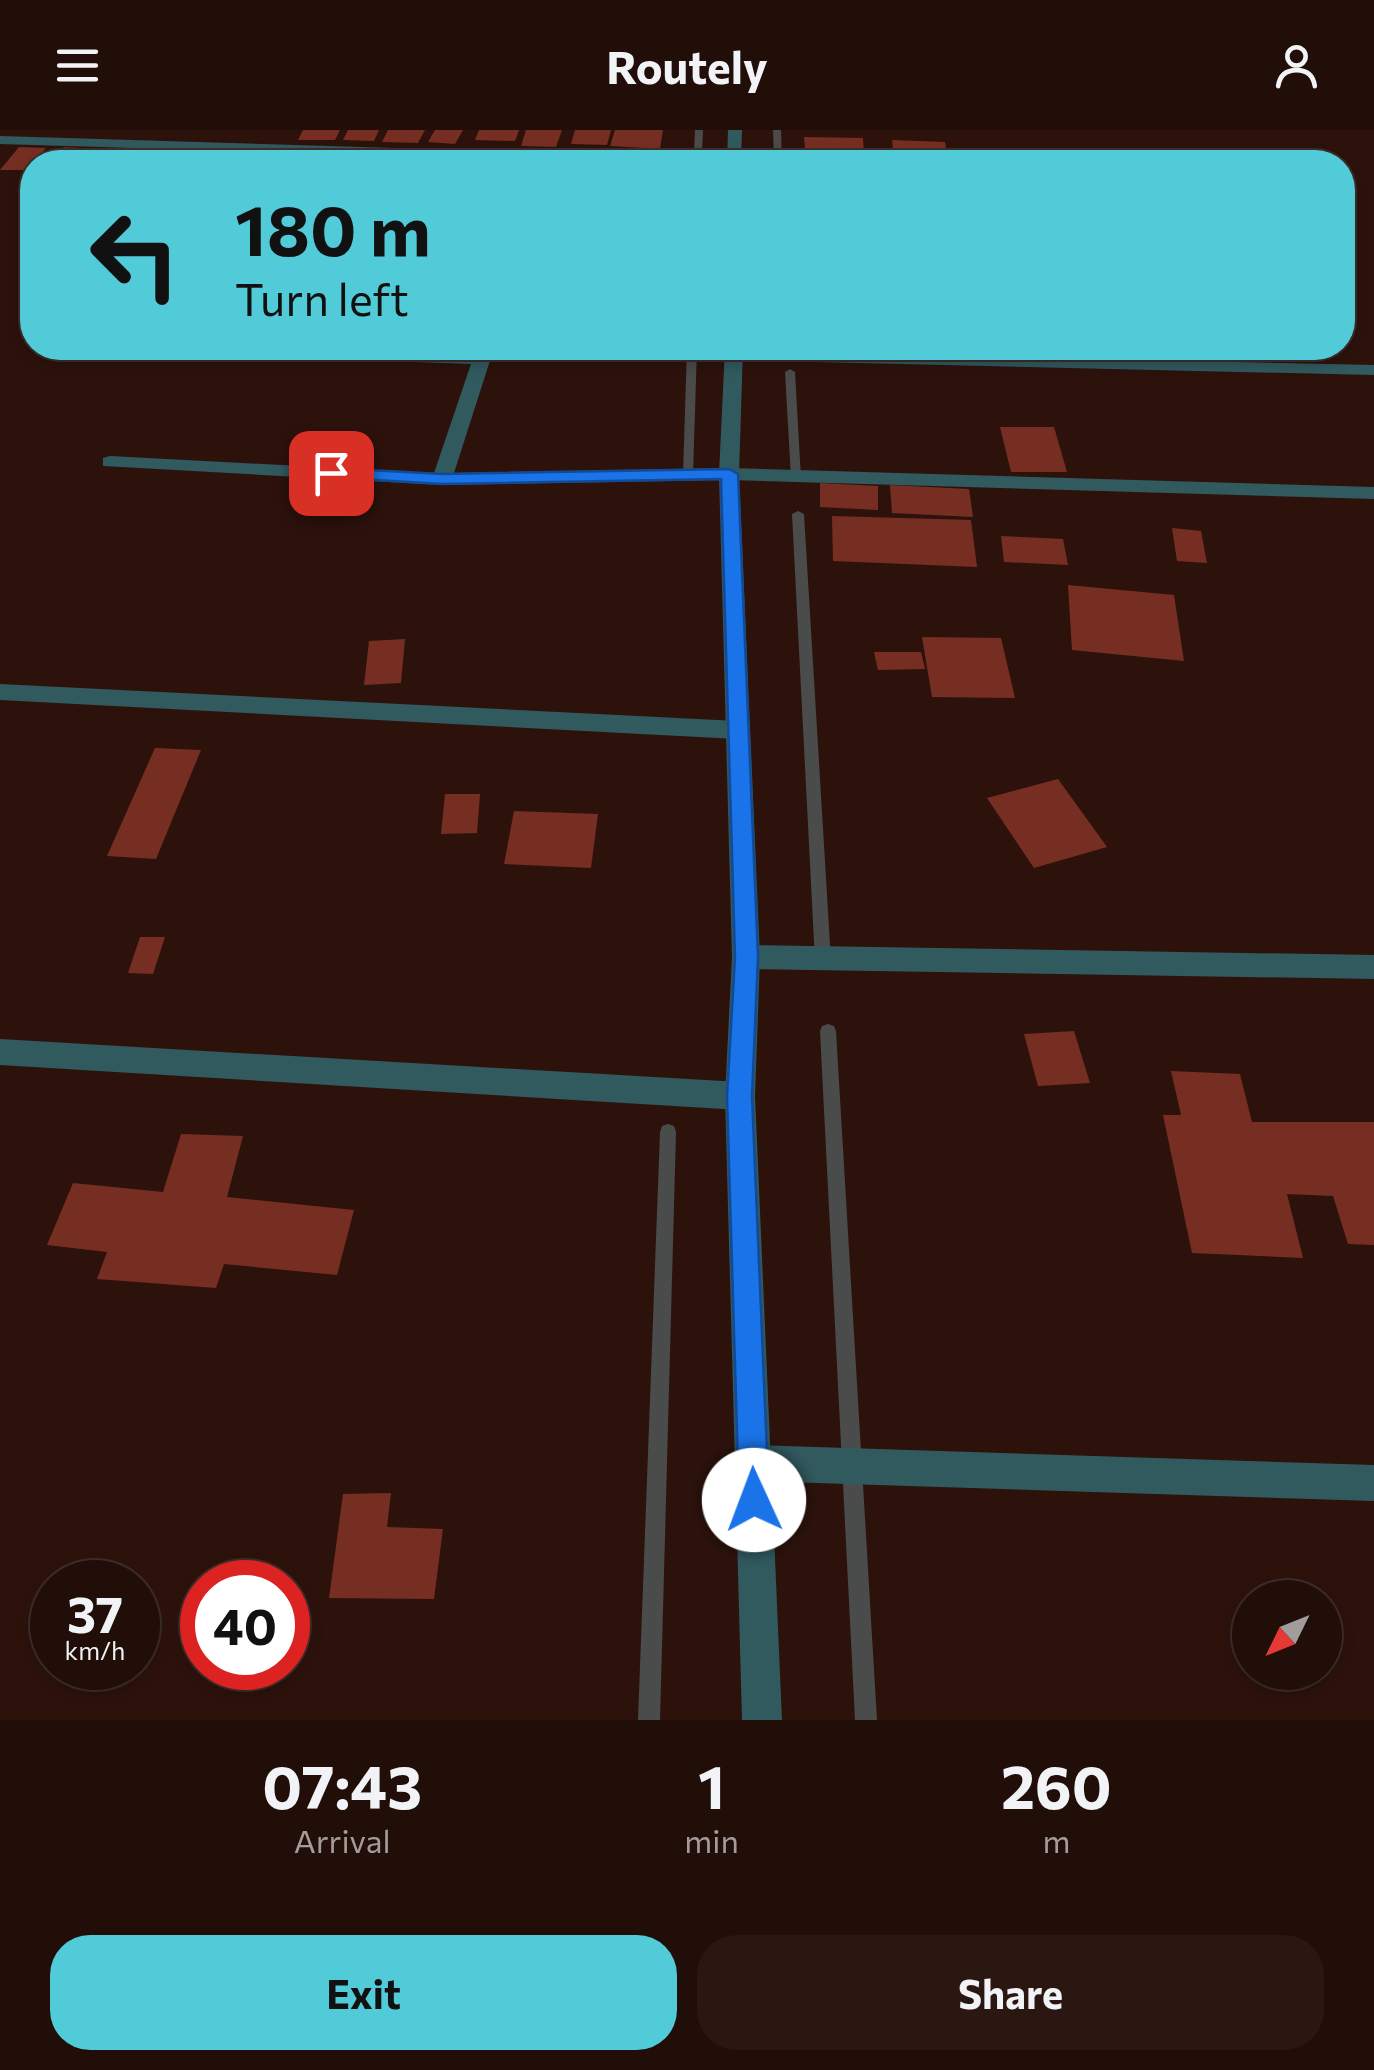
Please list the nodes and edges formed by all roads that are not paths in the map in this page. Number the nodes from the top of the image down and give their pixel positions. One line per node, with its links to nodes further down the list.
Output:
1 (0, 140): 2 (street)
2 (327, 150)
3 (481, 360): 9 (street)
4 (734, 360): 8 (street)
5 (1018, 360): 6 (street)
6 (1374, 370)
7 (110, 462): 9 (street)
8 (729, 474): 9 (street); 10 (street); 12 (street)
9 (442, 479)
10 (1374, 493)
11 (0, 692): 12 (street)
12 (738, 730): 13 (street)
13 (746, 957): 14 (street); 16 (street)
14 (1374, 967)
15 (0, 1052): 16 (street)
16 (740, 1096): 17 (street)
17 (753, 1463): 18 (street); 19 (street)
18 (1374, 1483)
19 (762, 1720)

